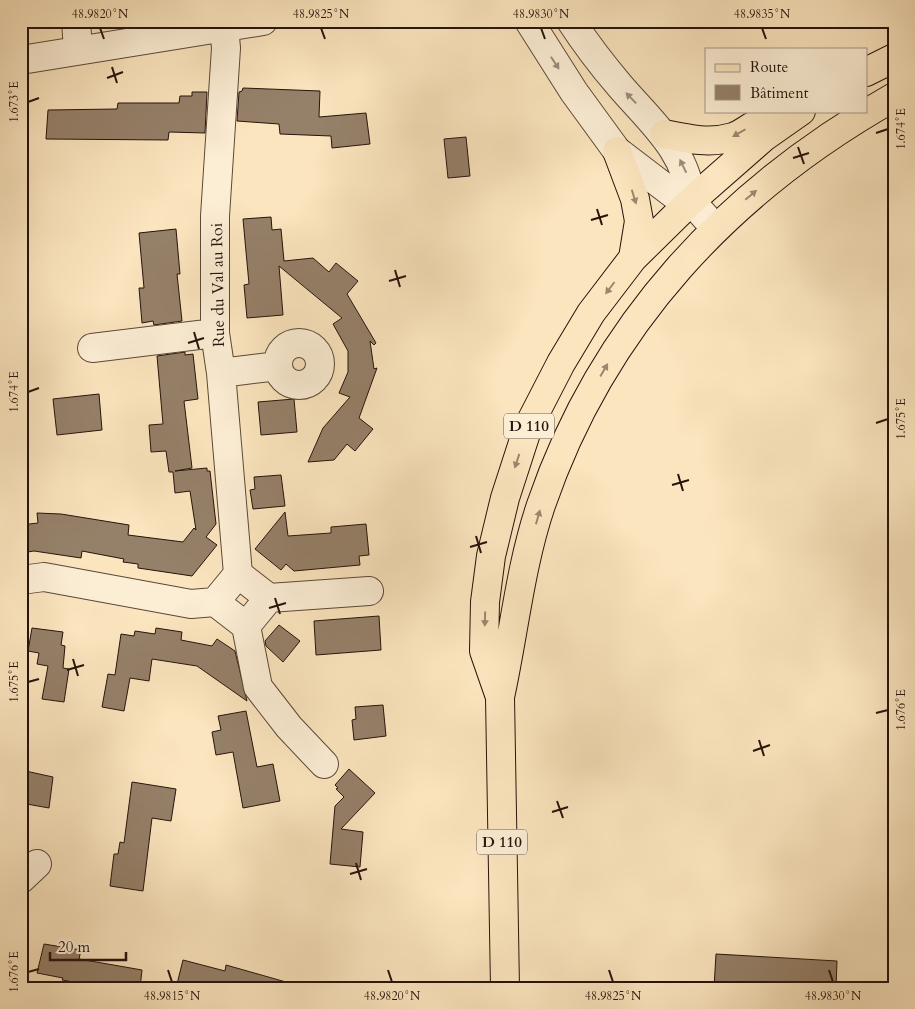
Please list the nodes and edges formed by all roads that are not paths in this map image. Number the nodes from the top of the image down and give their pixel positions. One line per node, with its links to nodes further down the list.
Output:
1 (76, 21): 6 (street)
2 (263, 21): 5 (street)
3 (529, 21): 15 (street, D 110, one-way to 15)
4 (571, 21): 14 (street, one-way to 4)
5 (224, 26): 6 (street); 19 (street, Rue du Val au Roi)
6 (78, 50): 8 (street)
7 (894, 58): 9 (main road)
8 (21, 60)
9 (868, 71)
10 (894, 96): 11 (main road, D 110, one-way to 10)
11 (868, 111)
12 (866, 112): 17 (main road, D 110, one-way to 12)
13 (793, 117): 14 (main road, D 110, one-way to 14); 16 (main road, D 110)
14 (664, 134): 16 (street, one-way to 14)
15 (617, 151): 16 (street, D 110); 18 (main road, D 110, one-way to 18)
16 (691, 201): 17 (street, D 110); 18 (main road, D 110)
17 (715, 228): 29 (main road, D 110, one-way to 17)
18 (633, 258): 29 (main road, D 110, one-way to 29)
19 (215, 332): 20 (street); 22 (street, Rue du Val au Roi)
20 (92, 348)
21 (278, 366): 22 (street)
22 (221, 373): 23 (street, Rue du Val au Roi)
23 (238, 574): 26 (street); 27 (street)
24 (21, 580): 27 (street)
25 (369, 590): 26 (street)
26 (269, 598): 28 (street)
27 (215, 602): 28 (street)
28 (246, 626): 30 (street)
29 (500, 697): 31 (main road, D 110)
30 (324, 764)
31 (505, 988)

